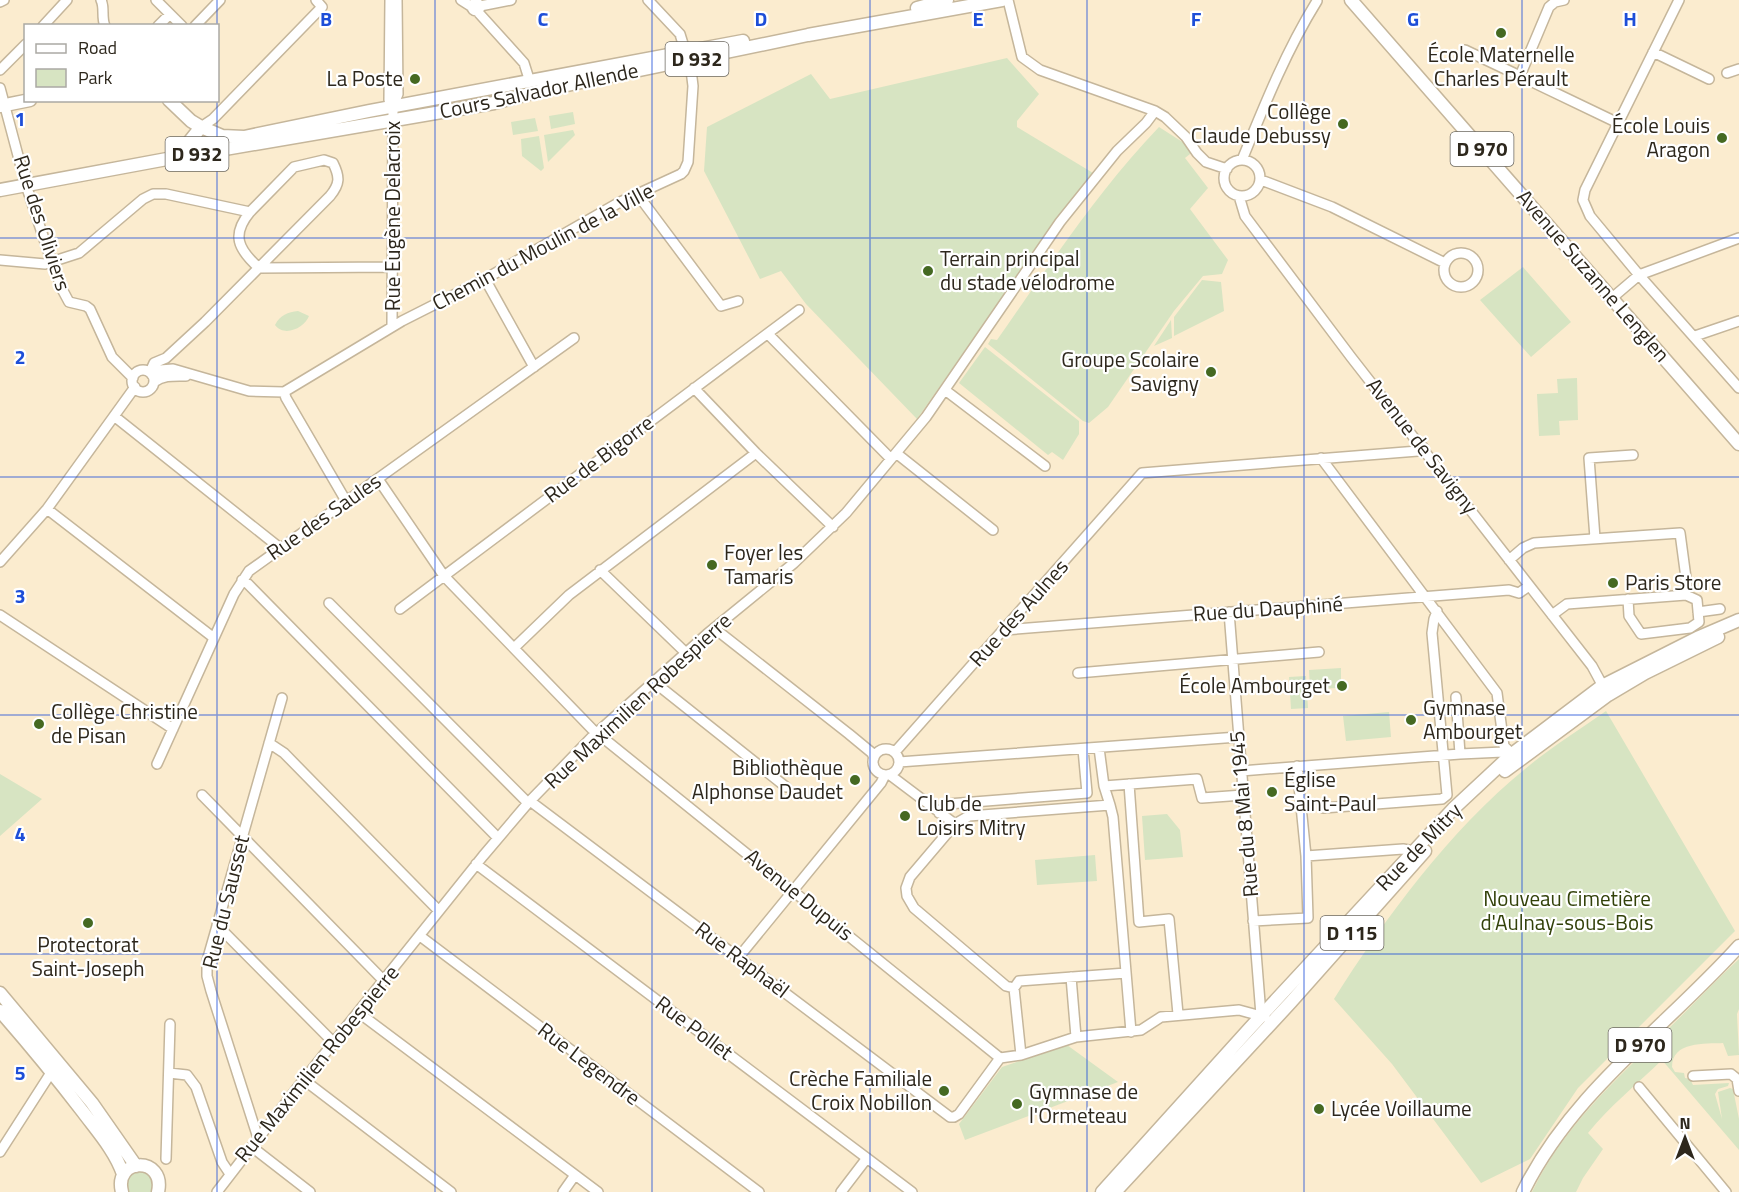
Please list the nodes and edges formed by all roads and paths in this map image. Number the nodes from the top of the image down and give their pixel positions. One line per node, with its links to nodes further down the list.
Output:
1 (4, 0): 19 (street)
2 (67, 0): 22 (street)
3 (101, 0): 23 (street)
4 (156, 0): 21 (street)
5 (220, 0): 26 (street)
6 (316, 0): 44 (street)
7 (390, 0): 42 (street, Rue Eugène Delacroix)
8 (397, 0): 42 (street, Rue Eugène Delacroix)
9 (461, 0): 20 (street)
10 (511, 0): 20 (street)
11 (648, 0): 30 (street, Chemin du Moulin de la Ville)
12 (947, 0): 30 (main road, Cours Salvador Allende / D 932)
13 (1002, 0): 30 (main road, Cours Salvador Allende / D 932)
14 (1008, 0): 41 (street)
15 (1351, 0): 62 (main road, Avenue Suzanne Lenglen / D 970)
16 (1564, 0): 34 (street)
17 (1678, 0): 29 (street)
18 (1317, 1): 46 (street)
19 (0, 2)
20 (476, 8): 36 (street)
21 (170, 14): 24 (street); 25 (street)
22 (45, 24)
23 (104, 24)
24 (160, 24)
25 (180, 24)
26 (197, 24)
27 (24, 46): 32 (street)
28 (1465, 50): 34 (street)
29 (1653, 52): 35 (street); 43 (street)
30 (686, 57): 36 (main road, Cours Salvador Allende / D 932); 42 (main road, Cours Salvador Allende / D 932); 51 (street, Chemin du Moulin de la Ville)
31 (1739, 69): 33 (street)
32 (0, 70)
33 (1727, 73)
34 (1520, 76): 43 (street)
35 (1709, 79)
36 (530, 82): 42 (main road, Cours Salvador Allende / D 932)
37 (0, 88): 40 (street, Rue des Oliviers)
38 (24, 101): 40 (main road)
39 (171, 102): 44 (main road, D 932)
40 (2, 105): 49 (street, Rue des Oliviers)
41 (1155, 111): 47 (street); 76 (street, Rue Maximilien Robespierre)
42 (393, 113): 44 (main road, D 932); 45 (main road, D 932); 58 (street, Rue Eugène Delacroix)
43 (1618, 123): 60 (street)
44 (201, 127): 45 (main road)
45 (177, 157): 49 (main road, D 932)
46 (1242, 160): 47 (street); 48 (street)
47 (1227, 169): 52 (street)
48 (1260, 180): 52 (street); 57 (street)
49 (26, 185): 50 (main road, D 932); 56 (street, Rue des Oliviers)
50 (0, 190)
51 (638, 195): 61 (street, Chemin du Moulin de la Ville); 63 (street)
52 (1239, 196): 80 (street, Avenue de Savigny)
53 (250, 212): 56 (street); 59 (street); 59 (street)
54 (1739, 238): 60 (street)
55 (0, 260): 56 (street)
56 (53, 263): 70 (street, Rue des Oliviers)
57 (1445, 263)
58 (392, 267): 59 (street); 66 (street, Rue Eugène Delacroix)
59 (259, 268): 72 (street)
60 (1639, 275): 62 (street); 68 (street)
61 (485, 279): 66 (street, Chemin du Moulin de la Ville); 71 (street)
62 (1612, 298): 79 (main road, Avenue Suzanne Lenglen / D 970)
63 (738, 301)
64 (799, 310): 67 (street, Rue de Bigorre)
65 (1739, 321): 68 (street)
66 (392, 326): 77 (street, Chemin du Moulin de la Ville)
67 (768, 334): 74 (street, Rue de Bigorre); 83 (street)
68 (1695, 336): 75 (street)
69 (574, 338): 71 (street, Rue des Saules)
70 (112, 357): 72 (street); 73 (street, Rue des Oliviers)
71 (534, 367): 86 (street, Rue des Saules)
72 (149, 375): 73 (street); 73 (street); 77 (street)
73 (136, 386): 78 (street)
74 (694, 388): 81 (street); 96 (street, Rue de Bigorre)
75 (1739, 388)
76 (945, 390): 83 (street, Rue Maximilien Robespierre); 85 (street)
77 (284, 392): 87 (street)
78 (114, 416): 88 (street); 92 (street)
79 (1739, 444)
80 (1423, 447): 84 (street); 93 (street, Avenue de Savigny)
81 (756, 453): 89 (street); 95 (street)
82 (1633, 455): 91 (street)
83 (894, 456): 89 (street, Rue Maximilien Robespierre); 90 (street)
84 (1322, 458): 100 (street); 112 (street, Rue des Aulnes)
85 (1045, 466)
86 (378, 479): 87 (street, Rue des Saules); 96 (street, Avenue Dupuis)
87 (346, 501): 92 (street, Rue des Saules)
88 (47, 509): 94 (street); 114 (street)
89 (832, 527): 111 (street, Rue Maximilien Robespierre)
90 (993, 530)
91 (1595, 538): 93 (street); 99 (street)
92 (280, 548): 97 (street, Rue des Saules)
93 (1509, 560): 98 (street, Avenue de Savigny)
94 (0, 562)
95 (600, 570): 115 (street); 117 (street)
96 (444, 576): 103 (street, Rue de Bigorre); 115 (street, Avenue Dupuis)
97 (242, 580): 114 (street, Rue des Saules); 151 (street)
98 (1529, 586): 100 (street, Rue du Dauphiné); 109 (street, Avenue de Savigny)
99 (1686, 595): 101 (street); 107 (street)
100 (1426, 597): 105 (street); 106 (street, Rue du Dauphiné)
101 (1628, 599): 107 (street); 109 (street)
102 (329, 603): 145 (street, Rue Raphaël)
103 (400, 609)
104 (1720, 609): 107 (street)
105 (1437, 611): 132 (street); 133 (street)
106 (1229, 612): 112 (street, Rue du Dauphiné); 118 (street, Rue du 8 Mai 1945)
107 (1698, 612)
108 (0, 615): 124 (street)
109 (1552, 615): 121 (street, Avenue de Savigny)
110 (1739, 620): 121 (main road, Rue de Mitry / D 115)
111 (714, 628): 117 (street, Rue Maximilien Robespierre); 134 (street)
112 (1004, 630): 130 (street, Rue des Aulnes)
113 (1739, 630): 121 (main road, Rue de Mitry / D 115)
114 (214, 638): 124 (street, Rue des Saules)
115 (514, 648): 125 (street, Avenue Dupuis)
116 (1319, 652): 118 (street)
117 (686, 653): 120 (street, Rue Maximilien Robespierre)
118 (1232, 659): 119 (street); 126 (street, Rue du 8 Mai 1945)
119 (1077, 673)
120 (654, 682): 125 (street, Rue Maximilien Robespierre); 142 (street)
121 (1605, 691): 132 (main road, Rue de Mitry / D 115); 170 (main road, Rue de Mitry / D 115)
122 (1456, 697): 131 (street)
123 (282, 698): 127 (street, Rue du Sausset)
124 (173, 729): 136 (street, Rue des Saules)
125 (598, 733): 145 (street, Rue Maximilien Robespierre); 155 (street, Avenue Dupuis)
126 (1238, 737): 128 (street); 138 (street, Rue du 8 Mai 1945)
127 (269, 743): 150 (street, Rue du Sausset); 156 (street)
128 (1099, 748): 129 (street); 141 (street)
129 (1083, 749): 135 (street); 148 (street)
130 (895, 752): 134 (street); 135 (street)
131 (1460, 754): 132 (street); 133 (street)
132 (1512, 754): 152 (main road, Rue de Mitry / D 115)
133 (1443, 755): 137 (street); 147 (street)
134 (874, 758): 139 (street)
135 (899, 762): 139 (street)
136 (157, 764)
137 (1297, 766): 138 (street); 153 (street)
138 (1240, 771): 144 (street, Rue du 8 Mai 1945)
139 (888, 775): 148 (street); 155 (street)
140 (1129, 784): 141 (street); 144 (street); 169 (street)
141 (1104, 786): 146 (street)
142 (786, 787)
143 (202, 795): 150 (street)
144 (1243, 795): 157 (street, Rue du 8 Mai 1945)
145 (529, 802): 151 (street, Rue Maximilien Robespierre); 161 (street, Rue Raphaël)
146 (1110, 805): 149 (street); 162 (street)
147 (1323, 808)
148 (939, 813): 149 (street)
149 (955, 825): 165 (street)
150 (241, 837): 158 (street, Rue du Sausset); 164 (street)
151 (498, 838): 154 (street, Rue Maximilien Robespierre)
152 (1414, 851): 153 (street); 170 (main road, Rue de Mitry / D 115)
153 (1306, 856): 157 (street)
154 (476, 864): 156 (street, Rue Maximilien Robespierre); 186 (street, Rue Pollet)
155 (793, 891): 161 (street); 176 (street, Avenue Dupuis)
156 (439, 911): 159 (street, Rue Maximilien Robespierre)
157 (1253, 921): 170 (street, Rue du 8 Mai 1945)
158 (217, 925): 174 (street); 183 (street, Rue du Sausset)
159 (420, 936): 164 (street, Rue Maximilien Robespierre); 198 (street, Rue Legendre)
160 (1739, 946): 203 (main road, D 970)
161 (738, 958): 176 (street, Rue Raphaël)
162 (1126, 973): 163 (street); 172 (street)
163 (1071, 977): 165 (street); 173 (street)
164 (384, 981): 168 (street, Rue Maximilien Robespierre)
165 (1014, 988): 175 (street)
166 (0, 993): 177 (main road)
167 (0, 1011): 177 (main road)
168 (359, 1013): 174 (street, Rue Maximilien Robespierre); 190 (street)
169 (1178, 1014): 170 (street); 172 (street)
170 (1267, 1018): 201 (main road, Rue de Mitry / D 115); 202 (main road, Rue de Mitry / D 115)
171 (170, 1023): 178 (street)
172 (1131, 1032): 173 (street)
173 (1076, 1037): 175 (street)
174 (334, 1043): 180 (street, Rue Maximilien Robespierre)
175 (1021, 1055): 176 (street)
176 (1000, 1058)
177 (56, 1067): 184 (street); 188 (main road); 191 (main road)
178 (169, 1073): 187 (street); 189 (street)
179 (1693, 1076): 182 (street)
180 (304, 1080): 183 (street, Rue Maximilien Robespierre); 195 (street)
181 (1639, 1087): 204 (street)
182 (1739, 1091)
183 (258, 1138): 185 (street, Rue Maximilien Robespierre)
184 (2, 1146)
185 (252, 1147): 189 (street, Rue Maximilien Robespierre); 194 (street)
186 (867, 1158): 199 (street); 200 (street, Rue Pollet)
187 (166, 1159)
188 (136, 1166): 191 (main road); 192 (main road)
189 (230, 1174): 193 (street, Rue Maximilien Robespierre)
190 (575, 1175): 196 (street); 197 (street)
191 (120, 1186)
192 (161, 1190)
193 (217, 1191)
194 (310, 1192)
195 (451, 1192)
196 (563, 1192)
197 (598, 1192)
198 (759, 1192)
199 (841, 1192)
200 (912, 1192)
201 (1102, 1192)
202 (1115, 1192)
203 (1523, 1192)
204 (1726, 1192)

